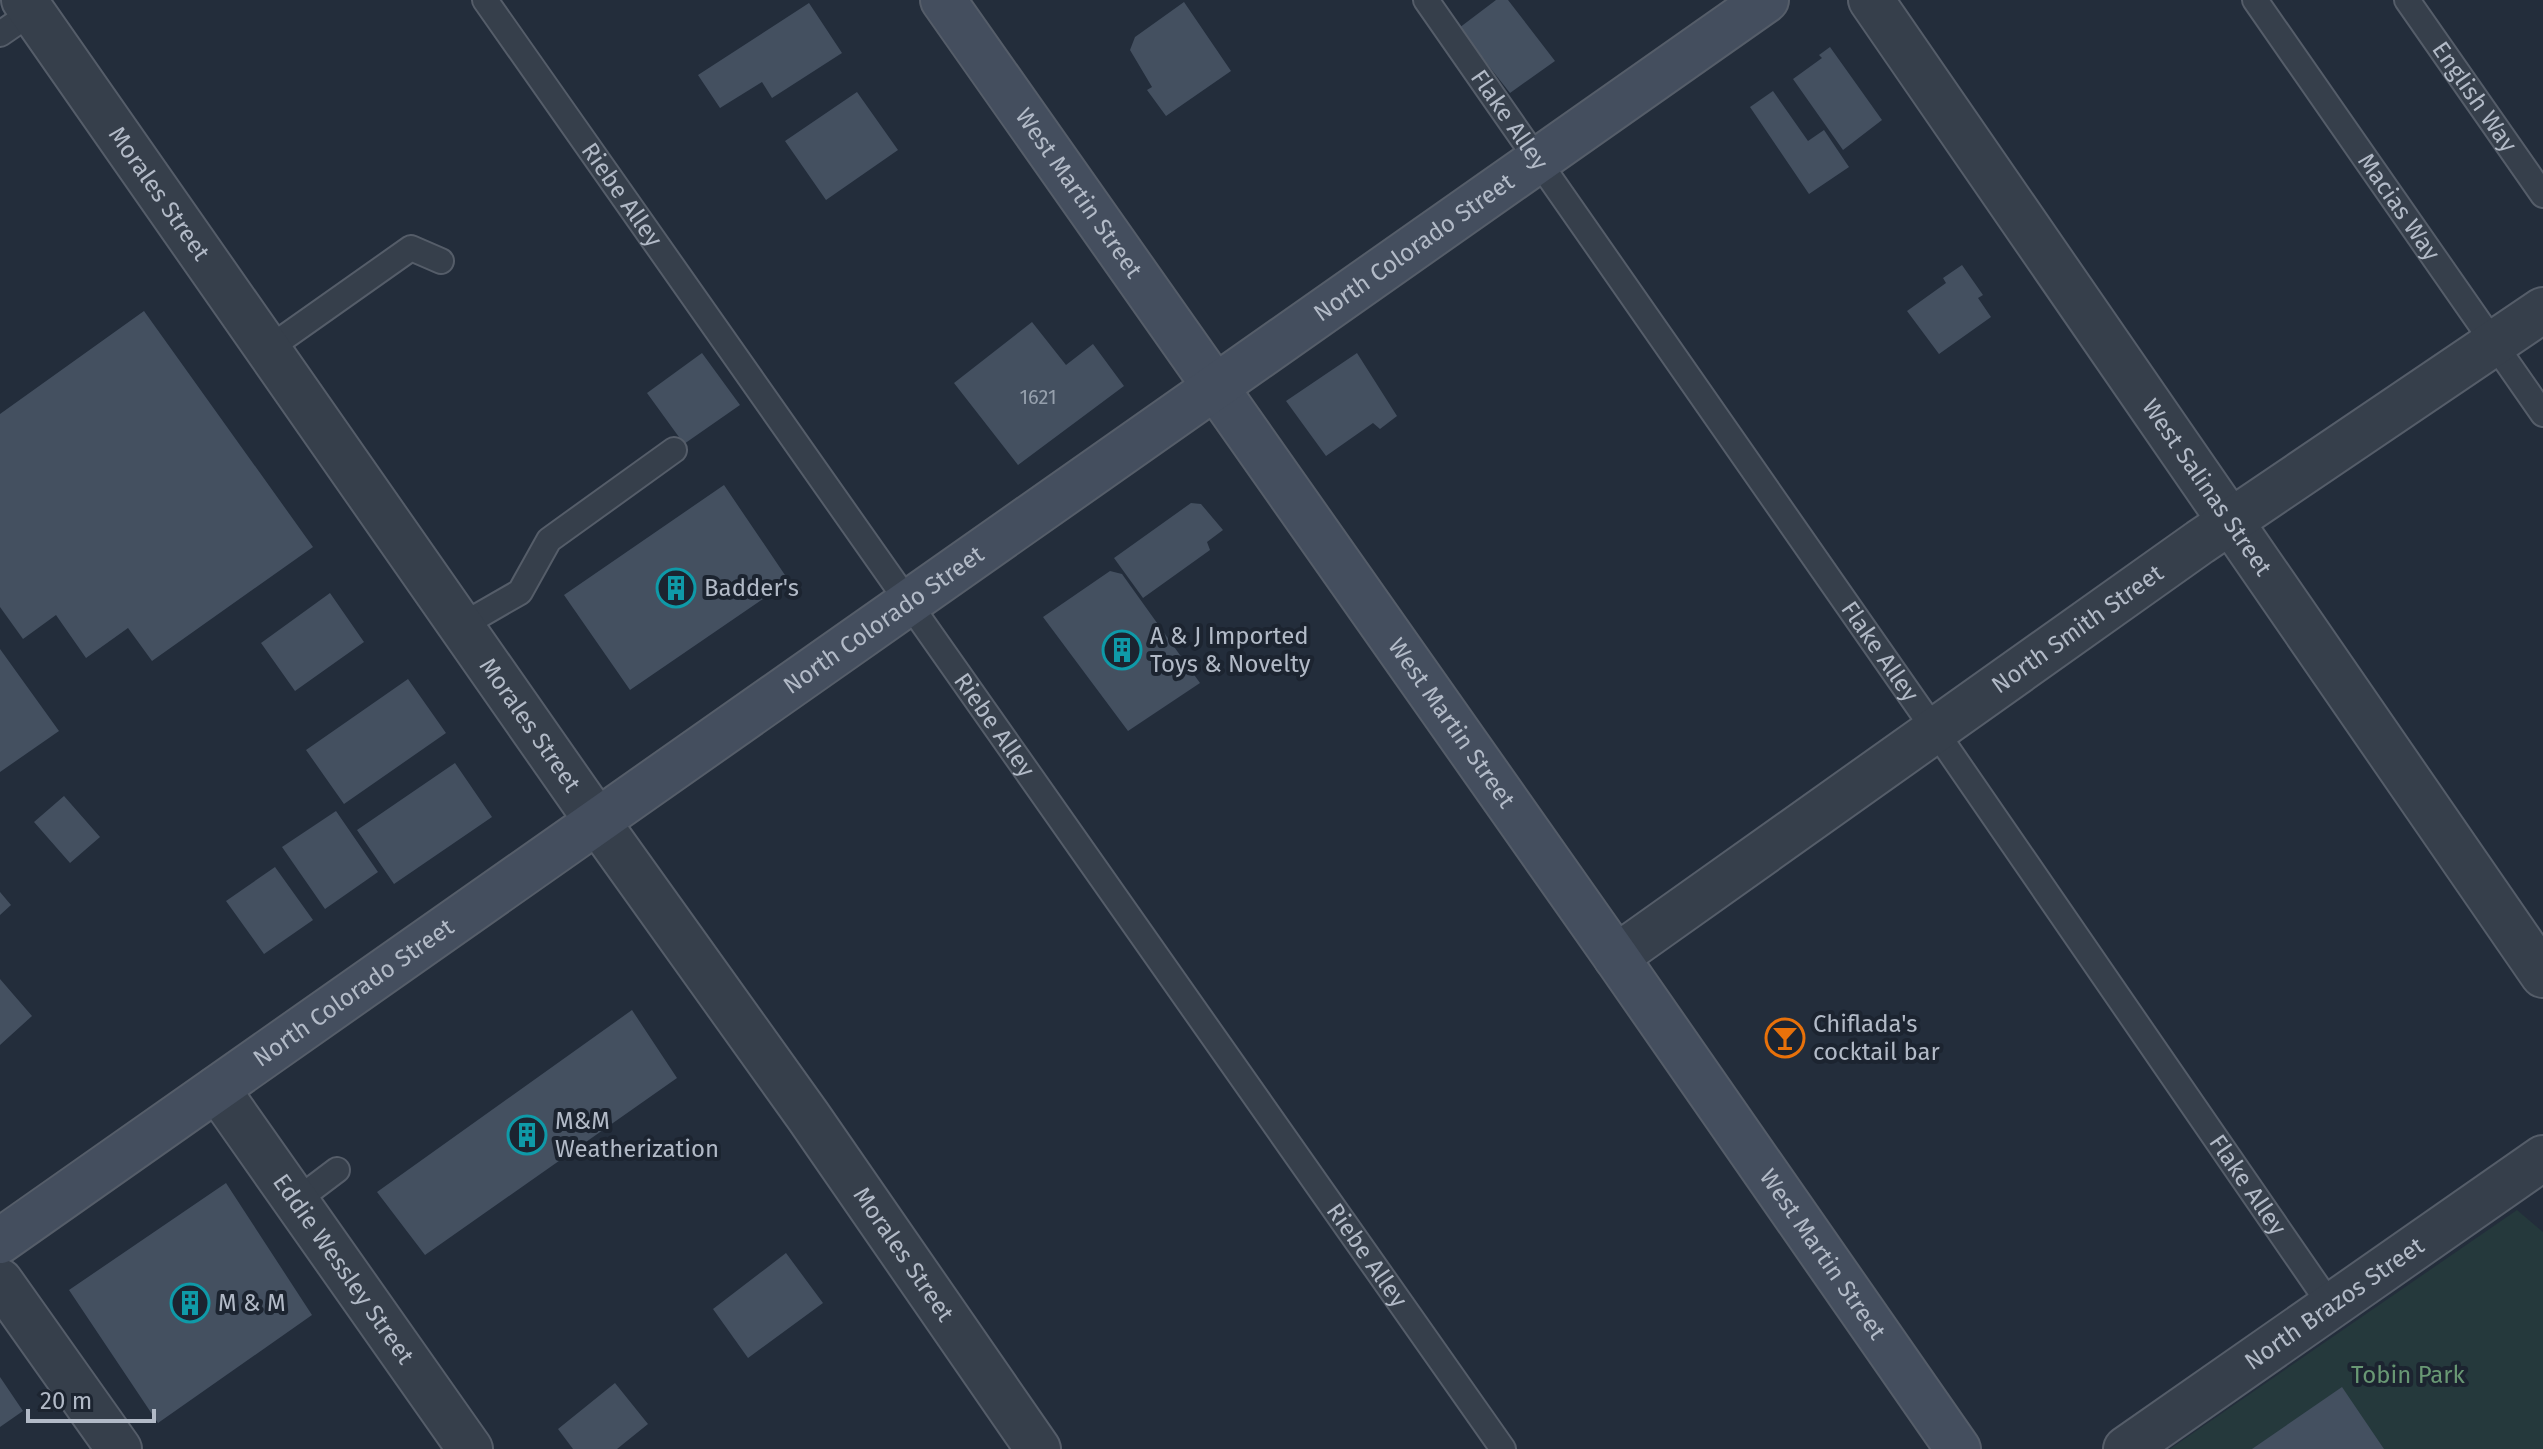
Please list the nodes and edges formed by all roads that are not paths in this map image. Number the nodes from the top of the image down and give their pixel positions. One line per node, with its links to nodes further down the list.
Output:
1 (485, 0): 19 (lane, Riebe Alley)
2 (943, 0): 15 (main road, West Martin Street)
3 (1426, 0): 9 (lane, Flake Alley)
4 (1766, 0): 9 (main road, North Colorado Street)
5 (1871, 0): 18 (street, West Salinas Street)
6 (2255, 0): 13 (lane, Macias Way)
7 (2407, 0): 10 (lane, English Way)
8 (19, 15): 14 (street, Morales Street)
9 (1538, 161): 15 (main road, North Colorado Street); 21 (lane, Flake Alley)
10 (2543, 195)
11 (441, 261): 14 (lane)
12 (2543, 310): 13 (street, North Smith Street)
13 (2493, 344): 16 (lane, Macias Way); 18 (street, North Smith Street)
14 (268, 349): 20 (street, Morales Street)
15 (1214, 388): 19 (main road, North Colorado Street); 23 (main road, West Martin Street)
16 (2543, 414)
17 (674, 450): 20 (lane)
18 (2231, 524): 21 (street, North Smith Street); 24 (street, West Salinas Street)
19 (907, 604): 22 (main road, North Colorado Street); 35 (lane, Riebe Alley)
20 (461, 626): 22 (street, Morales Street)
21 (1936, 732): 23 (street, North Smith Street); 31 (lane, Flake Alley)
22 (597, 821): 25 (main road, North Colorado Street); 34 (street, Morales Street)
23 (1616, 957): 36 (main road, West Martin Street)
24 (2543, 975)
25 (217, 1089): 28 (street, Eddie Wessley Street); 29 (main road, North Colorado Street)
26 (2543, 1158): 31 (street, North Brazos Street)
27 (337, 1170): 28 (lane)
28 (296, 1201): 33 (street, Eddie Wessley Street)
29 (0, 1241)
30 (0, 1281): 32 (street)
31 (2331, 1306): 37 (street, North Brazos Street)
32 (119, 1449)
33 (470, 1449)
34 (1038, 1449)
35 (1503, 1449)
36 (1958, 1449)
37 (2126, 1449)

